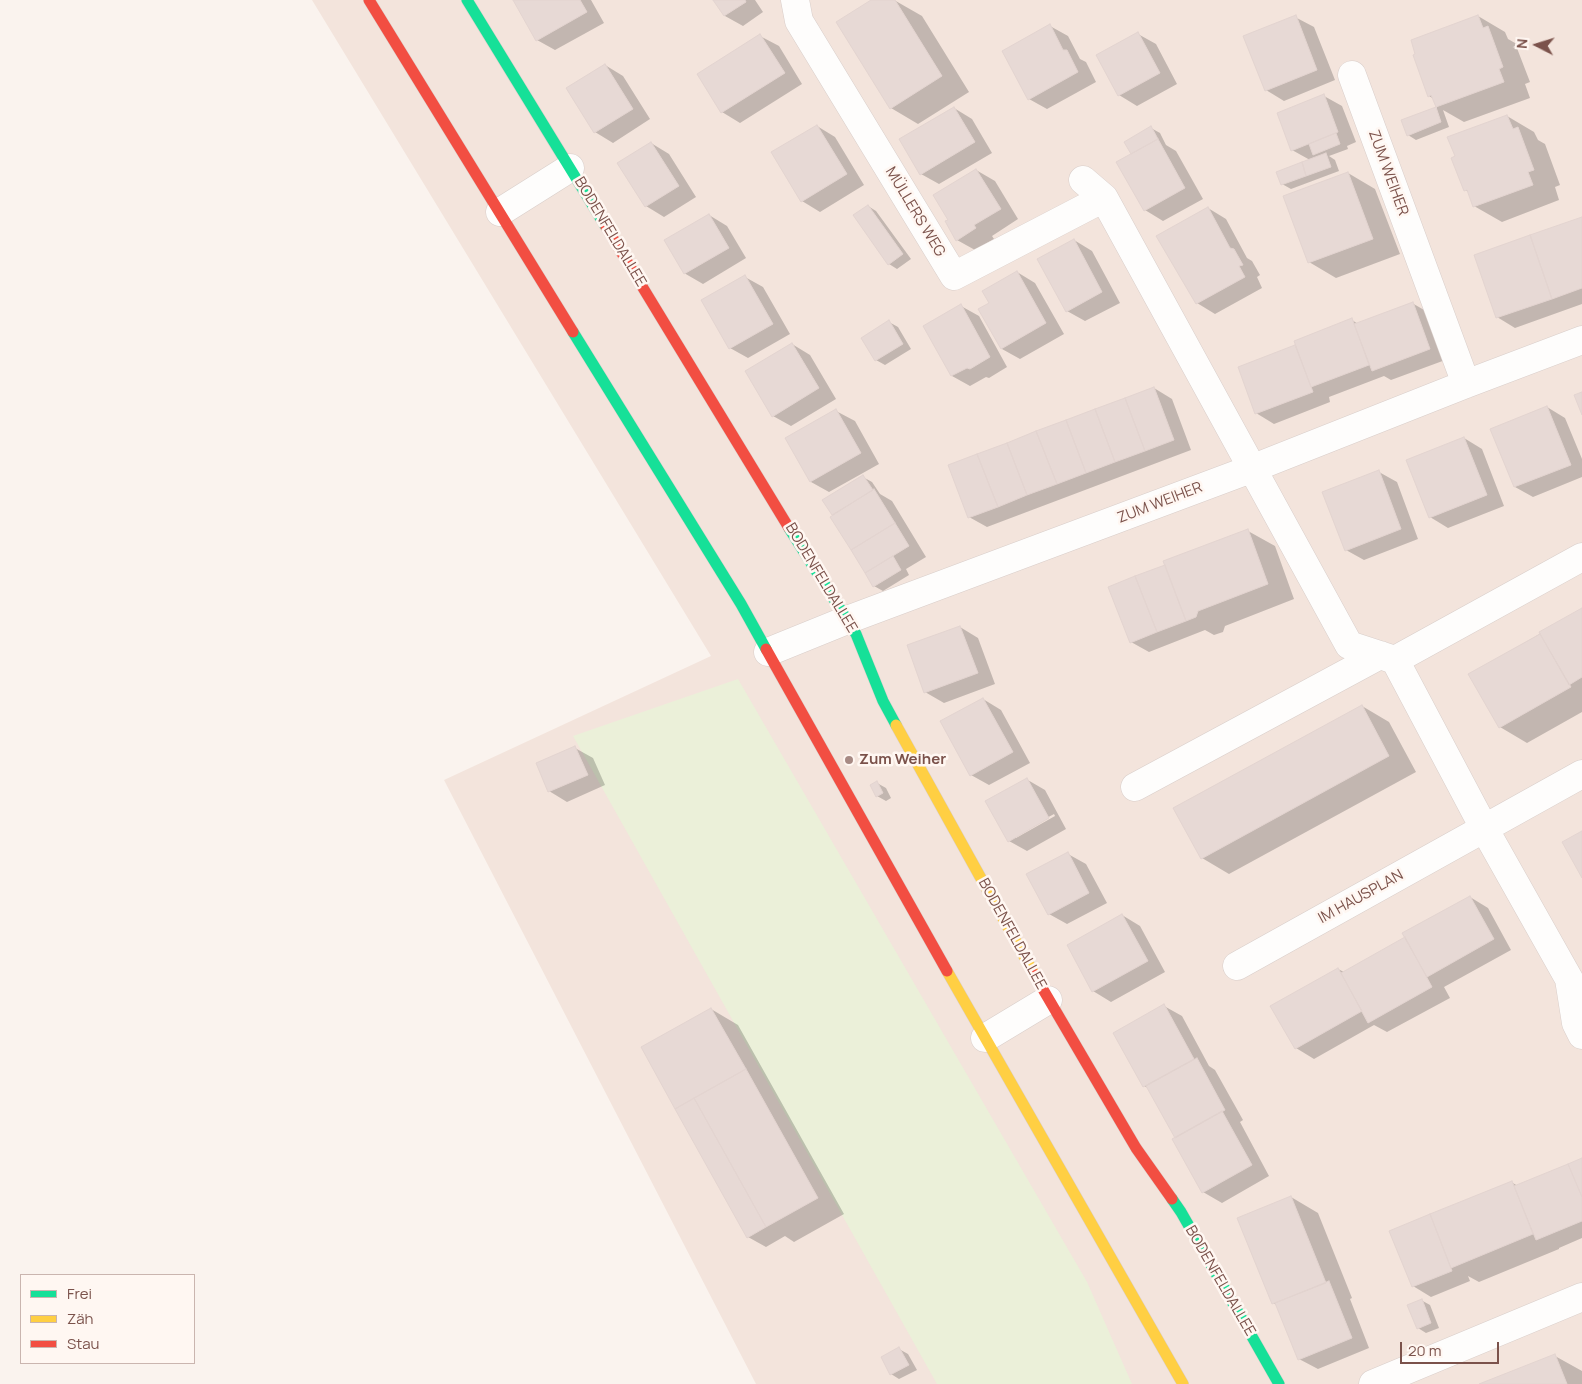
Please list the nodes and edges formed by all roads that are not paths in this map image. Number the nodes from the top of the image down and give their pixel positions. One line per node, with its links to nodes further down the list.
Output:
1 (369, 0): 8 (street)
2 (468, 0): 5 (street, BODENFELDALLEE)
3 (794, 0): 7 (street, MÜLLERS WEG)
4 (1352, 74): 10 (street, ZUM WEIHER)
5 (570, 168): 8 (street, BODENFELDALLEE); 13 (street, BODENFELDALLEE)
6 (1083, 180): 7 (street)
7 (1104, 198): 11 (street)
8 (500, 212): 14 (street)
9 (1582, 340): 10 (street, ZUM WEIHER)
10 (1466, 384): 11 (street, ZUM WEIHER)
11 (1252, 469): 13 (street, ZUM WEIHER); 15 (street)
12 (1582, 556): 15 (street)
13 (847, 620): 14 (street, ZUM WEIHER); 20 (street, BODENFELDALLEE)
14 (768, 652): 22 (street)
15 (1388, 657): 17 (street); 18 (street)
16 (1582, 774): 18 (street, IM HAUSPLAN)
17 (1135, 787)
18 (1484, 828): 19 (street, IM HAUSPLAN); 21 (street)
19 (1237, 966)
20 (1048, 1000): 22 (street, BODENFELDALLEE); 25 (street, BODENFELDALLEE)
21 (1582, 1035)
22 (985, 1038): 24 (street)
23 (1582, 1298): 26 (street)
24 (1183, 1384)
25 (1279, 1384)
26 (1373, 1384)

